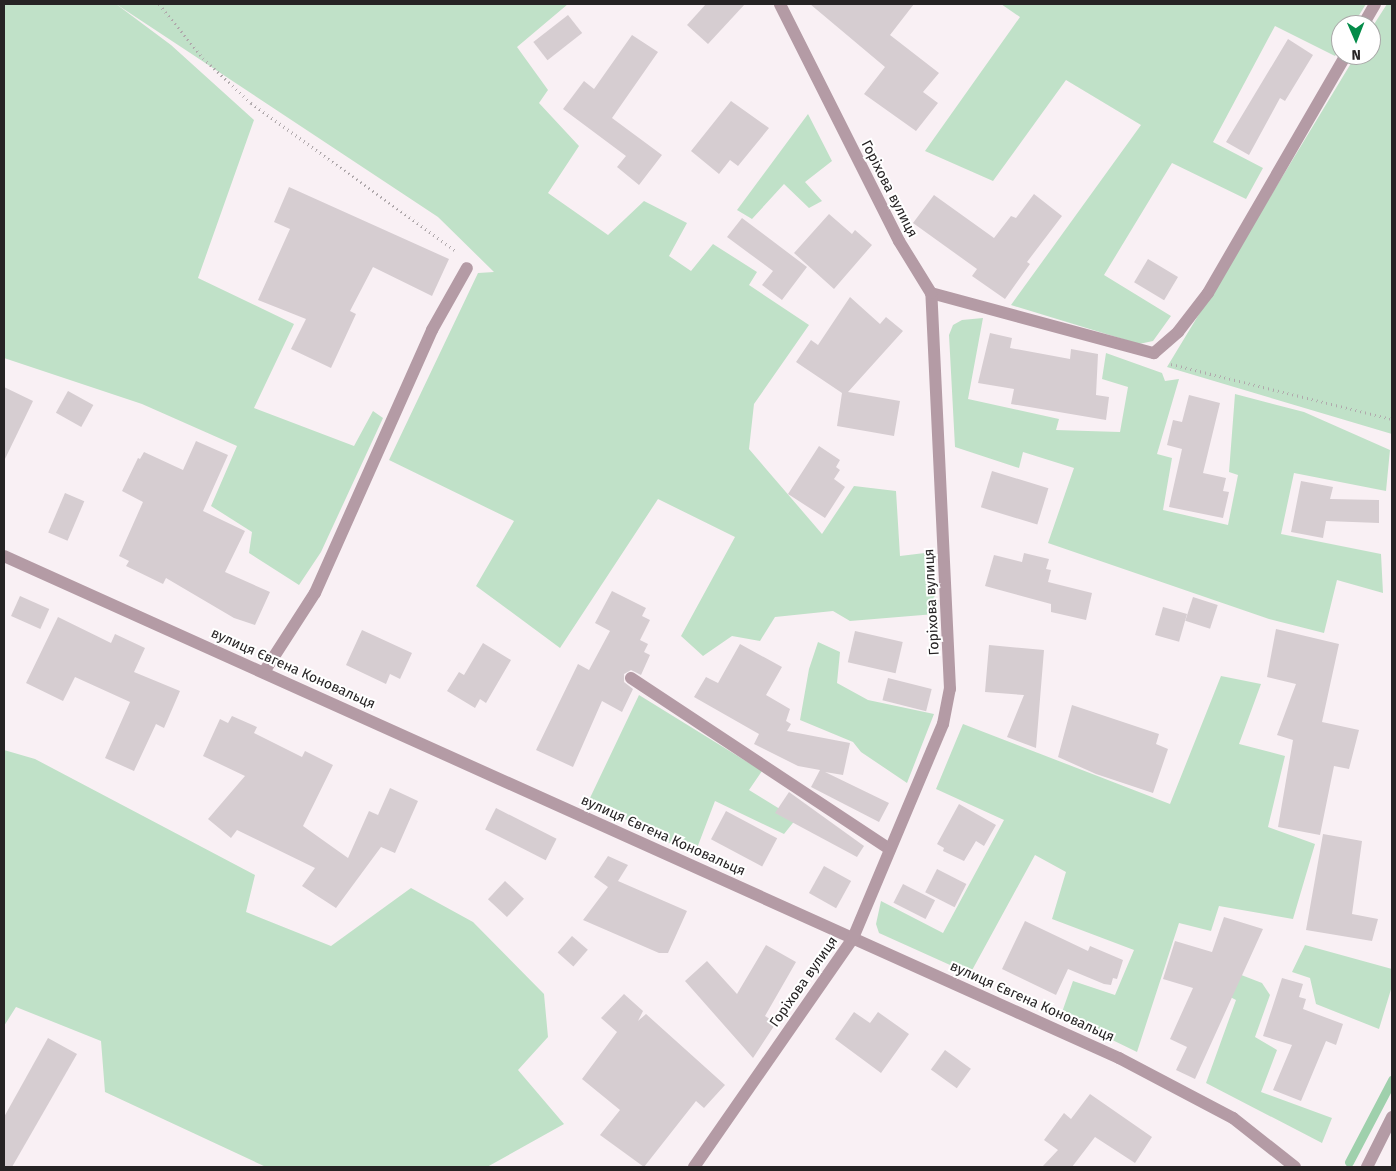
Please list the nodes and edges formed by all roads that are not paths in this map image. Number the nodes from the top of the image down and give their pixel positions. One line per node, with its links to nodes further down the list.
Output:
1 (780, 4): 6 (street, Горіхова вулиця)
2 (1375, 4): 3 (street)
3 (1369, 15)
4 (1340, 65): 6 (street)
5 (467, 268): 8 (street)
6 (931, 293): 10 (street, Горіхова вулиця)
7 (4, 556): 8 (street, вулиця Євгена Коновальця)
8 (264, 672): 11 (street, вулиця Євгена Коновальця)
9 (631, 678): 10 (street)
10 (889, 849): 11 (street, Горіхова вулиця)
11 (853, 938): 13 (street, Горіхова вулиця); 14 (street, вулиця Євгена Коновальця)
12 (1392, 1117): 15 (street)
13 (694, 1167)
14 (1295, 1167)
15 (1367, 1167)

